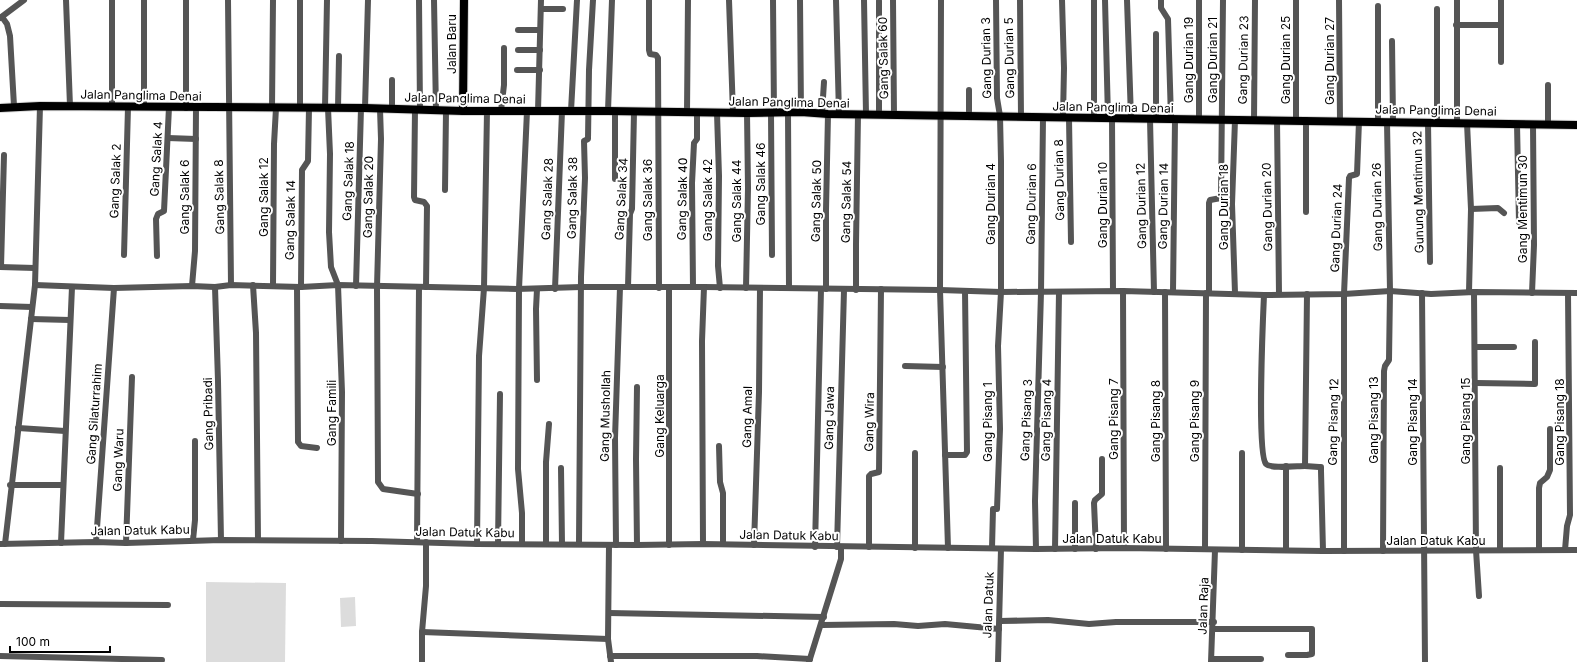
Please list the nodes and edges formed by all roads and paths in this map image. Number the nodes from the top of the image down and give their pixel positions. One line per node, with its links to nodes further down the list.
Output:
1 (24, 0): 46 (street)
2 (66, 0): 66 (street)
3 (112, 0): 67 (street)
4 (144, 0): 69 (street)
5 (186, 0): 72 (street)
6 (228, 0): 74 (street, Gang Salak 8)
7 (273, 0): 75 (street, Gang Salak 12)
8 (300, 0): 76 (street)
9 (327, 0): 78 (street, Gang Famili)
10 (368, 0): 80 (street, Gang Salak 18)
11 (419, 0): 83 (street)
12 (434, 0): 84 (street)
13 (464, 0): 94 (main road, Jalan Baru)
14 (541, 0): 43 (street)
15 (577, 0): 91 (street)
16 (593, 0): 92 (street, Gang Salak 38)
17 (612, 0): 93 (street)
18 (649, 0): 100 (street, Gang Salak 36)
19 (688, 0): 96 (street)
20 (729, 0): 102 (street)
21 (773, 0): 103 (street, Gang Salak 46)
22 (800, 0): 99 (street)
23 (836, 0): 106 (street)
24 (864, 0): 107 (street, Gang Salak 54)
25 (893, 0): 109 (street, Gang Salak 60)
26 (940, 0): 110 (street)
27 (996, 0): 112 (street, Gang Durian 3)
28 (1020, 0): 113 (street, Gang Durian 5)
29 (1062, 0): 115 (street, Gang Durian 8)
30 (1094, 0): 116 (street)
31 (1105, 0): 117 (street, Gang Durian 10)
32 (1128, 0): 118 (street)
33 (1161, 0): 120 (street, Gang Durian 14)
34 (1199, 0): 121 (street, Gang Durian 19)
35 (1223, 0): 122 (street, Gang Durian 21)
36 (1255, 0): 127 (street, Gang Durian 23)
37 (1296, 0): 125 (street, Gang Durian 25)
38 (1339, 0): 128 (street, Gang Durian 27)
39 (1457, 0): 47 (street)
40 (1501, 0): 48 (street)
41 (879, 1): 108 (street)
42 (1378, 6): 131 (street)
43 (541, 9): 44 (street); 50 (street)
44 (563, 9)
45 (1437, 9): 132 (street, Gunung Mentimun 32)
46 (1, 18): 64 (street)
47 (1456, 25): 48 (street); 133 (street)
48 (1500, 25): 57 (street)
49 (518, 30): 50 (street)
50 (540, 30): 55 (street)
51 (1156, 34): 119 (street, Gang Durian 12)
52 (1392, 41): 130 (street, Gang Durian 26)
53 (504, 48): 87 (street)
54 (518, 50): 55 (street)
55 (540, 50): 59 (street)
56 (339, 56): 79 (street)
57 (1501, 62)
58 (517, 70): 59 (street)
59 (540, 70): 89 (street)
60 (392, 80): 82 (street)
61 (824, 82): 105 (street, Gang Salak 50)
62 (1548, 85): 137 (street)
63 (969, 90): 111 (street)
64 (14, 106): 65 (main road, Jalan Panglima Denai); 71 (main road, Jalan Panglima Denai)
65 (40, 106): 66 (main road, Jalan Panglima Denai); 155 (street)
66 (70, 106): 67 (main road, Jalan Panglima Denai)
67 (112, 107): 68 (main road, Jalan Panglima Denai)
68 (128, 107): 69 (main road, Jalan Panglima Denai); 150 (street, Gang Salak 2)
69 (144, 107): 70 (main road, Jalan Panglima Denai)
70 (170, 107): 72 (main road, Jalan Panglima Denai); 139 (street, Gang Salak 4)
71 (0, 108)
72 (186, 108): 73 (main road, Jalan Panglima Denai)
73 (196, 108): 74 (main road, Jalan Panglima Denai); 140 (street, Gang Salak 6)
74 (230, 108): 75 (main road, Jalan Panglima Denai); 157 (street, Gang Salak 8)
75 (274, 108): 76 (main road, Jalan Panglima Denai); 161 (street, Gang Salak 12)
76 (300, 108): 77 (main road, Jalan Panglima Denai)
77 (309, 108): 78 (main road, Jalan Panglima Denai); 165 (street, Gang Salak 14)
78 (327, 108): 79 (main road, Jalan Panglima Denai); 159 (street, Gang Famili)
79 (338, 108): 80 (main road, Jalan Panglima Denai)
80 (363, 108): 81 (main road, Jalan Panglima Denai); 162 (street, Gang Salak 18)
81 (380, 109): 82 (main road, Jalan Panglima Denai); 166 (street, Gang Salak 20)
82 (392, 109): 83 (main road, Jalan Panglima Denai)
83 (417, 110): 84 (main road, Jalan Panglima Denai); 167 (street)
84 (436, 111): 85 (main road, Jalan Panglima Denai)
85 (446, 111): 94 (main road, Jalan Panglima Denai); 143 (street)
86 (487, 111): 87 (main road, Jalan Panglima Denai); 94 (main road, Jalan Panglima Denai); 174 (street)
87 (501, 111): 88 (main road, Jalan Panglima Denai)
88 (527, 111): 89 (main road, Jalan Panglima Denai); 181 (street)
89 (538, 111): 90 (main road, Jalan Panglima Denai)
90 (562, 111): 91 (main road, Jalan Panglima Denai); 183 (street, Gang Salak 28)
91 (571, 111): 92 (main road, Jalan Panglima Denai)
92 (588, 111): 93 (main road, Jalan Panglima Denai); 168 (street, Gang Salak 38)
93 (612, 111): 95 (main road, Jalan Panglima Denai); 142 (street)
94 (463, 112)
95 (634, 112): 100 (main road, Jalan Panglima Denai); 170 (street, Gang Salak 34)
96 (687, 112): 97 (main road, Jalan Panglima Denai); 100 (main road, Jalan Panglima Denai)
97 (697, 112): 101 (main road, Jalan Panglima Denai); 171 (street, Gang Salak 40)
98 (788, 112): 99 (main road, Jalan Panglima Denai); 103 (main road, Jalan Panglima Denai); 180 (street)
99 (801, 112): 105 (main road, Jalan Panglima Denai)
100 (659, 113): 175 (street, Gang Salak 36)
101 (718, 113): 102 (main road, Jalan Panglima Denai); 177 (street, Gang Salak 42)
102 (733, 113): 104 (main road, Jalan Panglima Denai)
103 (773, 113): 104 (main road, Jalan Panglima Denai); 151 (street, Gang Salak 46)
104 (747, 114): 178 (street, Gang Salak 44)
105 (825, 114): 106 (main road, Jalan Panglima Denai); 184 (street, Gang Salak 50)
106 (839, 114): 107 (main road, Jalan Panglima Denai)
107 (862, 114): 108 (main road, Jalan Panglima Denai); 187 (street, Gang Salak 54)
108 (878, 114): 109 (main road, Jalan Panglima Denai)
109 (894, 115): 110 (main road, Jalan Panglima Denai)
110 (941, 116): 111 (main road, Jalan Panglima Denai); 188 (street)
111 (969, 116): 112 (main road, Jalan Panglima Denai)
112 (1000, 116): 113 (main road, Jalan Panglima Denai); 193 (street, Gang Durian 4)
113 (1021, 117): 114 (main road, Jalan Panglima Denai)
114 (1043, 118): 115 (main road, Jalan Panglima Denai); 194 (street, Gang Durian 6)
115 (1066, 118): 116 (main road, Jalan Panglima Denai); 149 (street, Gang Durian 8)
116 (1094, 118): 117 (main road, Jalan Panglima Denai)
117 (1110, 118): 118 (main road, Jalan Panglima Denai); 191 (street, Gang Durian 10)
118 (1131, 118): 119 (main road, Jalan Panglima Denai)
119 (1153, 119): 120 (main road, Jalan Panglima Denai); 196 (street, Gang Durian 12)
120 (1173, 120): 121 (main road, Jalan Panglima Denai); 198 (street, Gang Durian 14)
121 (1199, 120): 122 (main road, Jalan Panglima Denai)
122 (1222, 120): 123 (main road, Jalan Panglima Denai); 148 (street, Gang Durian 21)
123 (1235, 120): 127 (main road, Jalan Panglima Denai); 201 (street, Gang Durian 18)
124 (1277, 120): 125 (main road, Jalan Panglima Denai); 127 (main road, Jalan Panglima Denai); 206 (street, Gang Durian 20)
125 (1296, 120): 126 (main road, Jalan Panglima Denai)
126 (1306, 120): 128 (main road, Jalan Panglima Denai); 145 (street)
127 (1254, 121)
128 (1340, 121): 129 (main road, Jalan Panglima Denai)
129 (1359, 121): 131 (main road, Jalan Panglima Denai); 208 (street, Gang Durian 24)
130 (1390, 121): 131 (main road, Jalan Panglima Denai); 132 (main road, Jalan Panglima Denai); 192 (street, Gang Durian 26)
131 (1378, 122)
132 (1433, 122): 133 (main road, Jalan Panglima Denai); 153 (street, Gunung Mentimun 32)
133 (1457, 123): 134 (main road, Jalan Panglima Denai)
134 (1467, 123): 135 (main road, Jalan Panglima Denai); 144 (street, Gang Pisang 15)
135 (1517, 124): 136 (main road, Jalan Panglima Denai); 147 (street)
136 (1533, 124): 137 (main road, Jalan Panglima Denai); 203 (street, Gang Mentimun 30)
137 (1548, 124): 138 (main road, Jalan Panglima Denai)
138 (1577, 124)
139 (168, 138): 140 (street); 152 (street, Gang Salak 4)
140 (196, 139): 160 (street, Gang Salak 6)
141 (4, 155): 154 (street)
142 (615, 179)
143 (445, 190)
144 (1471, 208): 146 (street); 199 (street, Gang Pisang 15)
145 (1306, 212)
146 (1504, 213)
147 (1519, 222)
148 (1209, 239): 200 (street, Gang Pisang 9)
149 (1071, 242)
150 (124, 255)
151 (772, 255)
152 (157, 256)
153 (1430, 262)
154 (0, 267): 155 (street)
155 (35, 268): 156 (street)
156 (34, 285): 163 (street); 211 (street)
157 (231, 285): 158 (street); 164 (street)
158 (253, 285): 161 (street); 245 (street)
159 (338, 285): 162 (street); 165 (street); 246 (street, Gang Famili)
160 (192, 286): 164 (street); 173 (street)
161 (273, 286): 165 (street)
162 (356, 286): 166 (street)
163 (72, 287): 173 (street); 213 (street)
164 (215, 287): 244 (street, Gang Pribadi)
165 (299, 287): 230 (street, Gang Salak 14)
166 (377, 287): 167 (street); 241 (street, Gang Salak 20)
167 (423, 287): 174 (street); 241 (street)
168 (581, 287): 169 (street); 183 (street); 258 (street, Gang Salak 38)
169 (620, 287): 170 (street); 264 (street, Gang Mushollah)
170 (628, 287): 175 (street)
171 (693, 287): 172 (street); 176 (street)
172 (704, 287): 177 (street); 259 (street)
173 (114, 288): 247 (street, Gang Silaturrahim)
174 (484, 288): 181 (street); 253 (street)
175 (659, 288): 176 (street)
176 (669, 288): 262 (street, Gang Keluarga)
177 (720, 288): 178 (street)
178 (746, 288): 179 (street)
179 (760, 288): 180 (street); 263 (street, Gang Amal)
180 (789, 288): 184 (street)
181 (519, 289): 182 (street); 255 (street)
182 (537, 289): 183 (street); 220 (street)
183 (555, 289)
184 (823, 289): 186 (street); 265 (street, Gang Salak 50)
185 (881, 289): 187 (street); 188 (street); 266 (street, Gang Wira)
186 (844, 290): 187 (street); 267 (street, Gang Jawa)
187 (856, 290)
188 (940, 290): 190 (street); 218 (street)
189 (1123, 290): 191 (street); 196 (street); 271 (street, Gang Pisang 7)
190 (965, 291): 193 (street); 233 (street)
191 (1113, 291): 195 (street)
192 (1390, 291): 202 (street); 208 (street); 290 (street, Gang Pisang 13)
193 (1001, 292): 194 (street); 270 (street, Gang Pisang 1)
194 (1041, 292): 195 (street); 273 (street, Gang Pisang 3)
195 (1059, 292): 277 (street, Gang Pisang 4)
196 (1154, 292): 197 (street)
197 (1165, 292): 198 (street); 276 (street, Gang Pisang 8)
198 (1173, 292): 200 (street)
199 (1472, 292): 202 (street); 203 (street); 215 (street, Gang Pisang 15)
200 (1208, 293): 201 (street); 278 (street, Gang Pisang 9)
201 (1235, 293): 209 (street)
202 (1422, 293): 282 (street, Gang Pisang 14)
203 (1532, 293): 204 (street)
204 (1568, 293): 205 (street); 286 (street, Gang Pisang 18)
205 (1577, 293)
206 (1279, 294): 207 (street); 209 (street)
207 (1307, 294): 208 (street); 236 (street)
208 (1344, 294): 289 (street, Gang Pisang 12)
209 (1264, 295): 235 (street)
210 (0, 306): 211 (street)
211 (32, 307): 212 (street)
212 (31, 319): 213 (street); 225 (street)
213 (70, 320): 227 (street)
214 (1535, 342): 221 (street)
215 (1475, 347): 216 (street); 221 (street, Gang Pisang 15)
216 (1514, 348)
217 (905, 366): 218 (street)
218 (942, 367): 233 (street)
219 (132, 377): 251 (street, Gang Waru)
220 (537, 380)
221 (1476, 383): 283 (street, Gang Pisang 15)
222 (637, 386): 261 (street)
223 (500, 394): 254 (street)
224 (549, 424): 256 (street)
225 (18, 428): 227 (street); 239 (street)
226 (1550, 429): 285 (street)
227 (65, 431): 240 (street)
228 (195, 441): 243 (street)
229 (719, 446): 260 (street)
230 (317, 448)
231 (915, 453): 268 (street)
232 (1242, 453): 280 (street)
233 (945, 455): 269 (street)
234 (1102, 460): 275 (street)
235 (1286, 466): 236 (street); 281 (street)
236 (1305, 466): 288 (street)
237 (561, 468): 257 (street)
238 (1500, 468): 284 (street)
239 (10, 485): 240 (street); 252 (street)
240 (62, 485): 250 (street)
241 (418, 494): 248 (street)
242 (1075, 503): 274 (street)
243 (193, 540): 244 (street, Jalan Datuk Kabu); 251 (street, Jalan Datuk Kabu)
244 (221, 540): 245 (street, Jalan Datuk Kabu)
245 (258, 540): 246 (street, Jalan Datuk Kabu)
246 (341, 541): 248 (street, Jalan Datuk Kabu)
247 (96, 542): 250 (street, Jalan Datuk Kabu); 251 (street, Jalan Datuk Kabu)
248 (418, 542): 249 (street, Jalan Datuk Kabu)
249 (426, 542): 253 (street, Jalan Datuk Kabu); 301 (street)
250 (61, 543): 252 (street, Jalan Datuk Kabu)
251 (126, 543)
252 (2, 544)
253 (477, 544): 254 (street, Jalan Datuk Kabu)
254 (498, 544): 255 (street, Jalan Datuk Kabu)
255 (522, 544): 256 (street, Jalan Datuk Kabu)
256 (546, 544): 257 (street, Jalan Datuk Kabu)
257 (562, 544): 258 (street, Jalan Datuk Kabu)
258 (579, 544): 264 (street, Jalan Datuk Kabu)
259 (703, 544): 260 (street, Jalan Datuk Kabu); 262 (street, Jalan Datuk Kabu)
260 (723, 544): 263 (street, Jalan Datuk Kabu)
261 (637, 545): 262 (street, Jalan Datuk Kabu); 264 (street, Jalan Datuk Kabu)
262 (669, 545)
263 (754, 545): 265 (street, Jalan Datuk Kabu)
264 (611, 546): 294 (street, Gang Mushollah)
265 (815, 547): 267 (street, Jalan Datuk Kabu)
266 (869, 547): 267 (street, Jalan Datuk Kabu); 268 (street, Jalan Datuk Kabu)
267 (840, 548): 295 (street, Gang Jawa)
268 (915, 548): 269 (street, Jalan Datuk Kabu)
269 (948, 548): 270 (street, Jalan Datuk Kabu)
270 (992, 548): 272 (street, Jalan Datuk Kabu)
271 (1124, 548): 275 (street, Jalan Datuk Kabu); 276 (street, Jalan Datuk Kabu)
272 (1001, 549): 273 (street, Jalan Datuk Kabu); 296 (street, Jalan Datuk)
273 (1036, 549): 277 (street, Jalan Datuk Kabu)
274 (1075, 549): 275 (street, Jalan Datuk Kabu); 277 (street, Jalan Datuk Kabu)
275 (1096, 549)
276 (1166, 549): 278 (street, Jalan Datuk Kabu)
277 (1055, 550)
278 (1205, 550): 279 (street, Jalan Datuk Kabu)
279 (1215, 550): 280 (street, Jalan Datuk Kabu); 297 (street, Jalan Raja)
280 (1242, 550): 281 (street, Jalan Datuk Kabu)
281 (1286, 550): 288 (street, Jalan Datuk Kabu)
282 (1424, 550): 283 (street, Jalan Datuk Kabu); 290 (street, Jalan Datuk Kabu); 312 (street, Gang Pisang 14)
283 (1476, 550): 284 (street, Jalan Datuk Kabu); 291 (street, Gang Pisang 15)
284 (1500, 550): 285 (street, Jalan Datuk Kabu)
285 (1539, 550): 286 (street, Jalan Datuk Kabu)
286 (1566, 550): 287 (street, Jalan Datuk Kabu)
287 (1577, 550)
288 (1323, 551): 289 (street, Jalan Datuk Kabu)
289 (1344, 551): 290 (street, Jalan Datuk Kabu)
290 (1383, 551)
291 (1479, 596)
292 (0, 604): 293 (street)
293 (168, 605)
294 (609, 613): 295 (street); 302 (street, Gang Mushollah)
295 (824, 617): 298 (street, Gang Jawa)
296 (1000, 620): 297 (street); 299 (street, Jalan Datuk)
297 (1214, 622): 300 (street, Jalan Raja)
298 (822, 625): 299 (street); 308 (street, Gang Jawa)
299 (998, 629): 311 (street, Jalan Datuk)
300 (1213, 629): 303 (street); 309 (street, Jalan Raja)
301 (422, 632): 302 (street); 310 (street)
302 (608, 639): 305 (street, Gang Mushollah)
303 (1288, 655)
304 (0, 656): 307 (street)
305 (610, 659): 308 (street)
306 (1261, 659): 309 (street)
307 (162, 660)
308 (809, 661)
309 (1211, 661)
310 (422, 662)
311 (998, 662)
312 (1425, 662)

